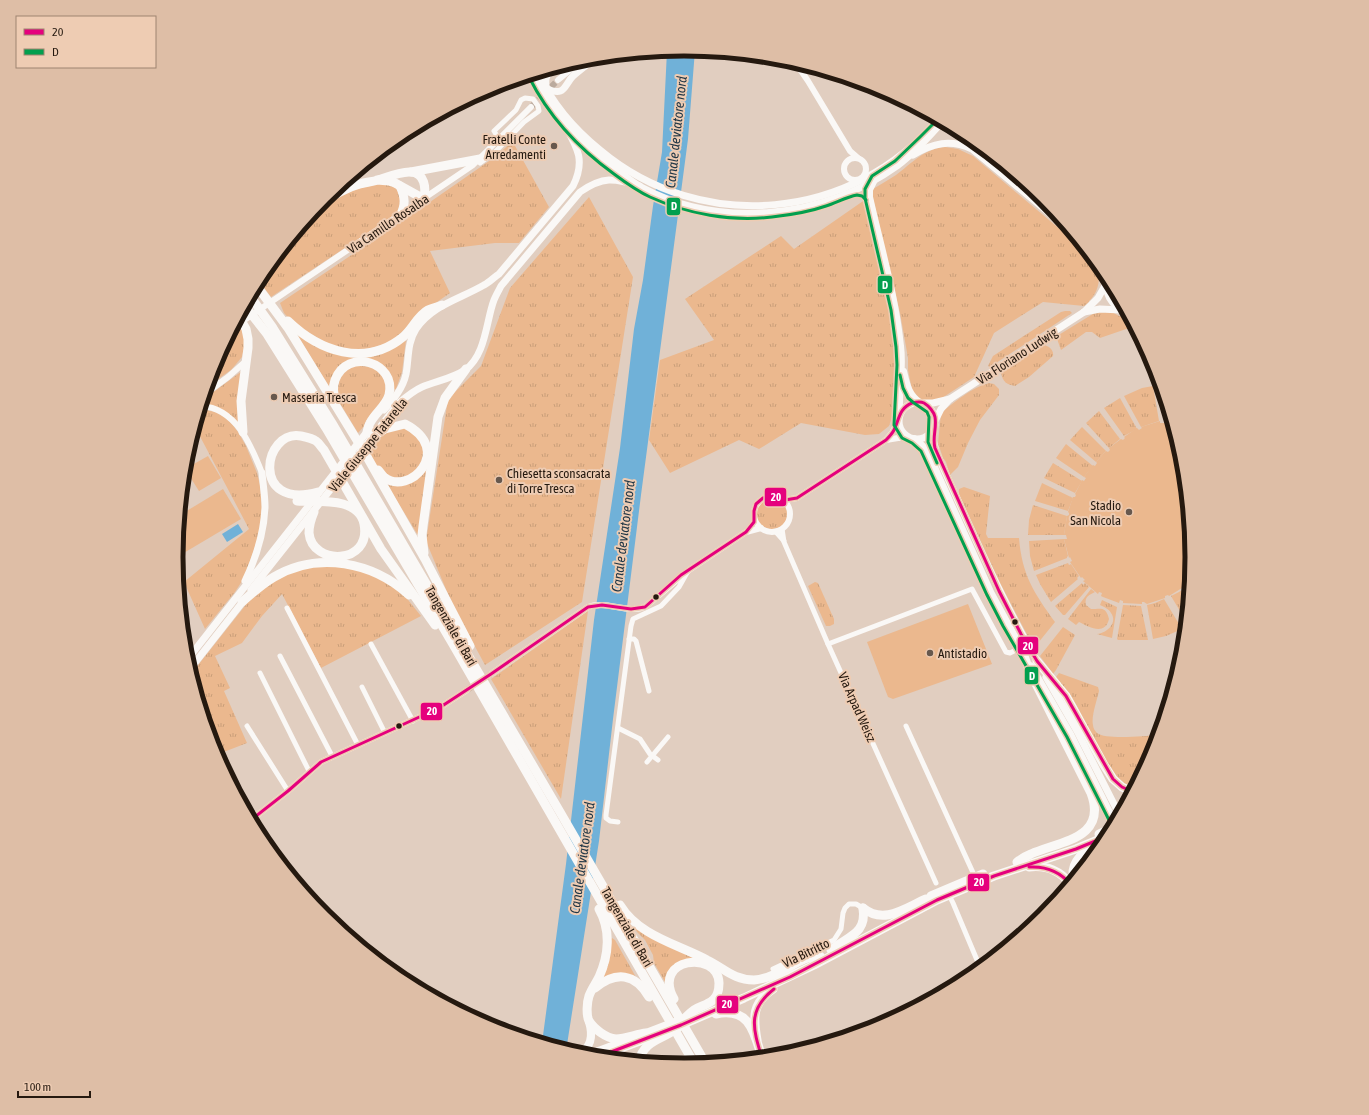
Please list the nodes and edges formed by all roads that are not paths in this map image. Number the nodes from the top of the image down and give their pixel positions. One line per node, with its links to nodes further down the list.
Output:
1 (585, 66): 8 (main road)
2 (570, 70): 7 (street)
3 (800, 70): 14 (street)
4 (548, 75): 8 (main road)
5 (540, 78): 8 (main road)
6 (535, 79): 11 (main road)
7 (558, 80)
8 (546, 88): 23 (main road)
9 (531, 107): 13 (street, Via Camillo Rosalba)
10 (935, 123): 20 (main road)
11 (564, 124): 23 (main road); 38 (main road, Viale Giuseppe Tatarella)
12 (939, 125): 18 (main road)
13 (499, 139): 17 (street, Via Camillo Rosalba); 17 (street)
14 (850, 151): 15 (street); 16 (street)
15 (858, 158): 16 (street); 20 (street)
16 (848, 160): 20 (street)
17 (477, 162): 19 (highway); 28 (street, Via Camillo Rosalba)
18 (898, 165): 21 (main road); 30 (main road)
19 (410, 172): 22 (highway); 28 (highway)
20 (863, 178): 25 (main road)
21 (876, 179): 25 (main road); 27 (street)
22 (377, 180): 24 (highway); 26 (highway)
23 (641, 183): 29 (main road); 31 (main road); 48 (main road, Viale Giuseppe Tatarella)
24 (400, 186): 28 (highway); 33 (highway)
25 (854, 188): 27 (street); 29 (main road); 32 (main road)
26 (342, 191)
27 (870, 197): 47 (street)
28 (424, 199): 33 (street, Via Camillo Rosalba)
29 (750, 207): 31 (main road); 32 (main road)
30 (1044, 208)
31 (727, 212): 32 (main road)
32 (769, 212)
33 (400, 216): 44 (street, Via Camillo Rosalba)
34 (1105, 285): 43 (main road)
35 (1106, 287): 39 (main road)
36 (260, 291): 40 (highway)
37 (254, 301): 89 (highway, Tangenziale di Bari)
38 (442, 305): 40 (highway); 57 (main road, Viale Giuseppe Tatarella)
39 (1120, 308)
40 (275, 309): 54 (highway)
41 (248, 310): 83 (highway, Tangenziale di Bari)
42 (1121, 310): 43 (main road)
43 (1084, 312): 50 (main road, Via Floriano Ludwig)
44 (243, 321)
45 (242, 322): 46 (highway)
46 (246, 361): 49 (street); 56 (highway)
47 (902, 365): 51 (street); 53 (street)
48 (466, 369): 57 (main road, Viale Giuseppe Tatarella); 74 (highway)
49 (213, 388)
50 (950, 399): 51 (main road); 55 (main road)
51 (922, 403): 53 (main road); 55 (main road)
52 (207, 407): 56 (street)
53 (899, 416): 58 (main road); 59 (street)
54 (343, 417): 57 (highway); 60 (highway)
55 (935, 423): 58 (main road); 87 (main road)
56 (243, 432): 61 (street)
57 (369, 435): 60 (highway); 62 (main road, Viale Giuseppe Tatarella); 66 (main road, Viale Giuseppe Tatarella)
58 (914, 439): 59 (street); 84 (main road)
59 (886, 440): 63 (street)
60 (366, 456): 74 (highway)
61 (262, 473): 67 (highway); 76 (main road)
62 (318, 492): 67 (highway); 76 (main road, Viale Giuseppe Tatarella)
63 (796, 498): 64 (street); 65 (street)
64 (785, 500): 65 (street); 68 (street)
65 (791, 511): 70 (street)
66 (314, 512): 67 (highway); 77 (main road, Viale Giuseppe Tatarella)
67 (362, 517): 79 (highway)
68 (754, 518): 69 (street); 71 (street)
69 (761, 528): 71 (street); 72 (street)
70 (782, 529): 72 (street); 73 (street, Via Arpad Weisz)
71 (746, 532): 75 (street)
72 (776, 532): 73 (street)
73 (784, 542): 82 (street, Via Arpad Weisz)
74 (426, 559): 89 (highway)
75 (689, 570): 80 (street); 91 (street)
76 (240, 592): 85 (main road, Viale Giuseppe Tatarella)
77 (242, 602): 79 (highway); 88 (main road, Viale Giuseppe Tatarella)
78 (287, 608): 101 (street)
79 (424, 610): 83 (highway)
80 (629, 639): 94 (street); 98 (street)
81 (371, 644): 95 (street)
82 (828, 644): 84 (street); 121 (street, Via Arpad Weisz)
83 (454, 646): 122 (highway, Tangenziale di Bari)
84 (1021, 649): 111 (main road); 116 (highway)
85 (193, 653)
86 (280, 656): 102 (street)
87 (1037, 661): 108 (highway); 110 (main road)
88 (195, 664)
89 (474, 665): 120 (highway, Tangenziale di Bari)
90 (260, 673): 106 (street)
91 (491, 674)
92 (362, 687): 99 (street)
93 (467, 690): 95 (street)
94 (649, 691)
95 (413, 721): 99 (street)
96 (246, 726): 107 (street)
97 (906, 726): 118 (street)
98 (618, 728): 103 (street); 112 (street)
99 (385, 733): 101 (street)
100 (668, 737): 103 (street)
101 (358, 745): 102 (street)
102 (332, 756): 106 (street)
103 (653, 756): 104 (street); 105 (street)
104 (658, 760)
105 (647, 762)
106 (309, 771): 107 (street)
107 (288, 790): 109 (street)
108 (1128, 790)
109 (255, 816)
110 (1114, 816)
111 (1113, 817)
112 (618, 822)
113 (1106, 828): 116 (highway, Via Bitritto)
114 (1098, 840): 116 (highway, Via Bitritto)
115 (1093, 847): 117 (highway)
116 (1016, 865): 118 (highway, Via Bitritto); 119 (highway); 123 (highway, Via Bitritto)
117 (1074, 873)
118 (975, 877): 124 (highway, Via Bitritto)
119 (1068, 880)
120 (600, 881): 127 (highway); 133 (highway, Tangenziale di Bari)
121 (936, 883)
122 (593, 894): 130 (highway); 131 (highway, Tangenziale di Bari)
123 (949, 895): 126 (highway, Via Bitritto); 128 (street)
124 (926, 899): 125 (highway); 126 (highway, Via Bitritto)
125 (863, 908): 126 (highway); 129 (street, Via Bitritto)
126 (831, 954): 127 (highway, Via Bitritto); 132 (highway, Via Bitritto); 138 (highway)
127 (820, 956): 132 (highway, Via Bitritto)
128 (978, 963)
129 (773, 969)
130 (593, 990): 131 (highway); 134 (highway)
131 (665, 1015): 137 (highway, Tangenziale di Bari)
132 (696, 1016): 133 (highway, Via Bitritto)
133 (683, 1020): 133 (highway); 136 (highway); 138 (highway); 143 (highway, Tangenziale di Bari)
134 (589, 1021): 135 (highway); 139 (main road)
135 (646, 1033): 136 (main road); 140 (main road)
136 (657, 1034): 140 (main road); 145 (highway)
137 (678, 1037): 148 (highway); 149 (highway, Tangenziale di Bari)
138 (757, 1040): 144 (highway)
139 (586, 1049)
140 (608, 1050): 141 (main road); 142 (main road)
141 (601, 1052)
142 (605, 1052)
143 (699, 1052): 146 (highway, Tangenziale di Bari); 147 (highway)
144 (761, 1053)
145 (640, 1057)
146 (703, 1058)
147 (706, 1058)
148 (685, 1059)
149 (691, 1059)

